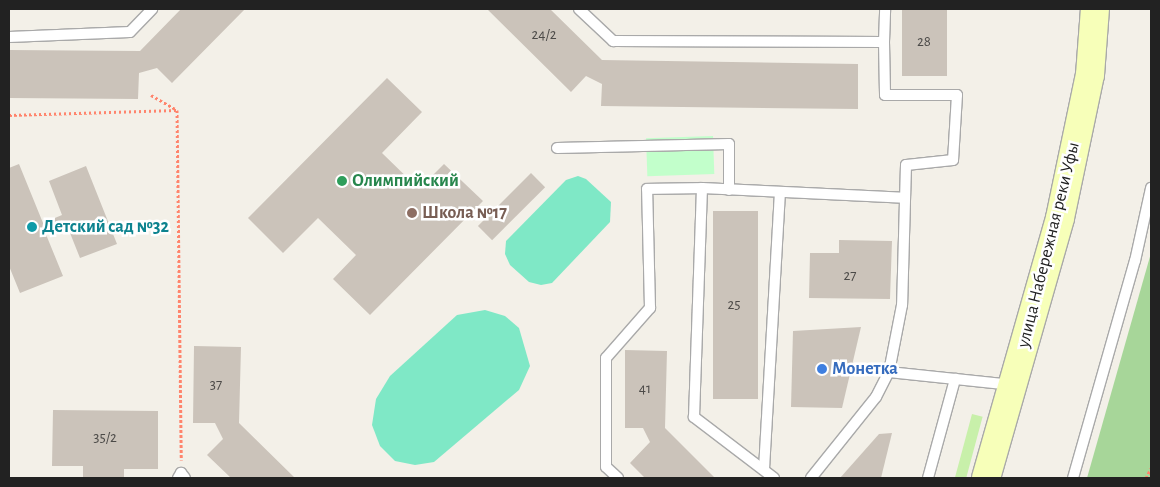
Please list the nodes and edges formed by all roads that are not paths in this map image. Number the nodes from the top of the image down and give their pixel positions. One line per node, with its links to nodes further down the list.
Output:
1 (152, 9): 5 (lane)
2 (579, 9): 6 (lane)
3 (884, 9): 6 (lane)
4 (1095, 9): 15 (street, улица Набережная реки Уфы)
5 (9, 37)
6 (884, 42): 12 (lane)
7 (557, 148): 10 (lane)
8 (702, 188): 10 (lane); 16 (lane); 17 (lane)
9 (1151, 188): 22 (lane)
10 (730, 190): 11 (lane)
11 (780, 192): 12 (lane); 16 (lane)
12 (904, 198): 13 (lane)
13 (889, 372): 14 (lane); 19 (lane)
14 (955, 379): 15 (lane); 20 (lane)
15 (1013, 385): 21 (street, улица Набережная реки Уфы)
16 (764, 469): 18 (lane)
17 (618, 478)
18 (774, 478)
19 (811, 478)
20 (928, 478)
21 (986, 478)
22 (1073, 478)

